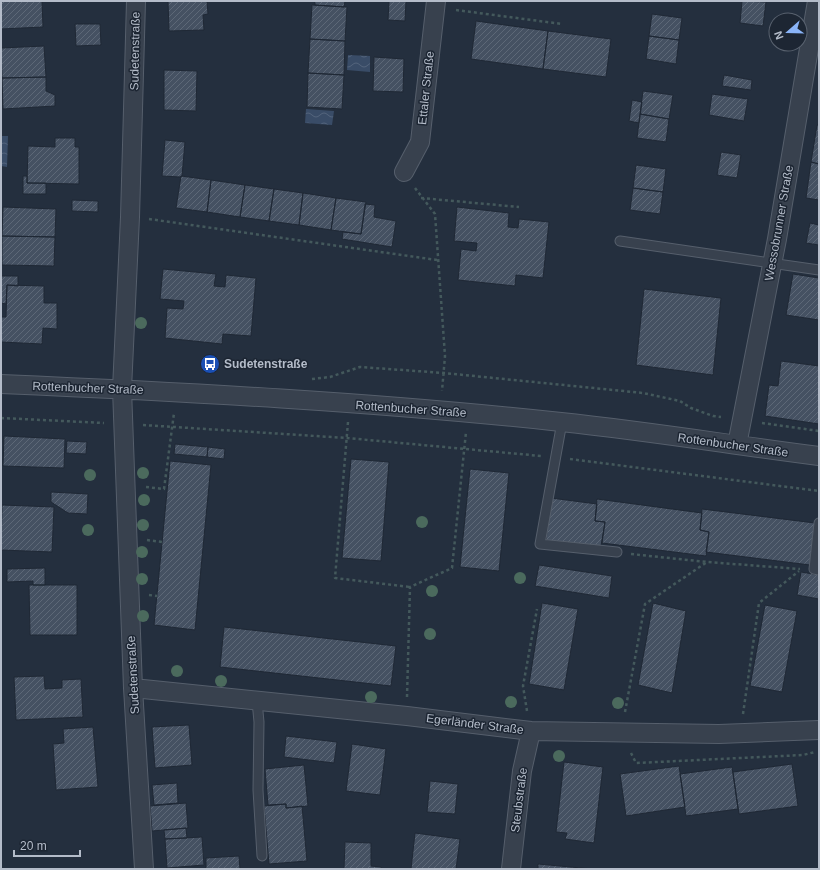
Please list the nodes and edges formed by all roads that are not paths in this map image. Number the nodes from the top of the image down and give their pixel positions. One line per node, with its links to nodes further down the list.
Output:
1 (136, 1): 9 (street, Sudetenstraße)
2 (817, 1): 6 (street, Wessobrunner Straße)
3 (435, 4): 4 (street, Ettaler Straße)
4 (404, 172)
5 (620, 241): 6 (lane)
6 (772, 263): 7 (lane); 11 (street, Wessobrunner Straße)
7 (819, 270)
8 (1, 384): 9 (street, Rottenbucher Straße)
9 (122, 389): 10 (street, Rottenbucher Straße); 16 (street, Sudetenstraße)
10 (562, 422): 11 (street, Rottenbucher Straße); 14 (lane)
11 (736, 445): 12 (street, Rottenbucher Straße)
12 (819, 456)
13 (819, 523): 15 (lane)
14 (617, 552)
15 (819, 570)
16 (133, 688): 17 (street, Egerländer Straße); 21 (street, Sudetenstraße)
17 (257, 701): 18 (street, Egerländer Straße); 20 (lane)
18 (531, 731): 19 (street, Egerländer Straße); 22 (street, Steubstraße)
19 (818, 738)
20 (262, 856)
21 (144, 869)
22 (511, 869)

